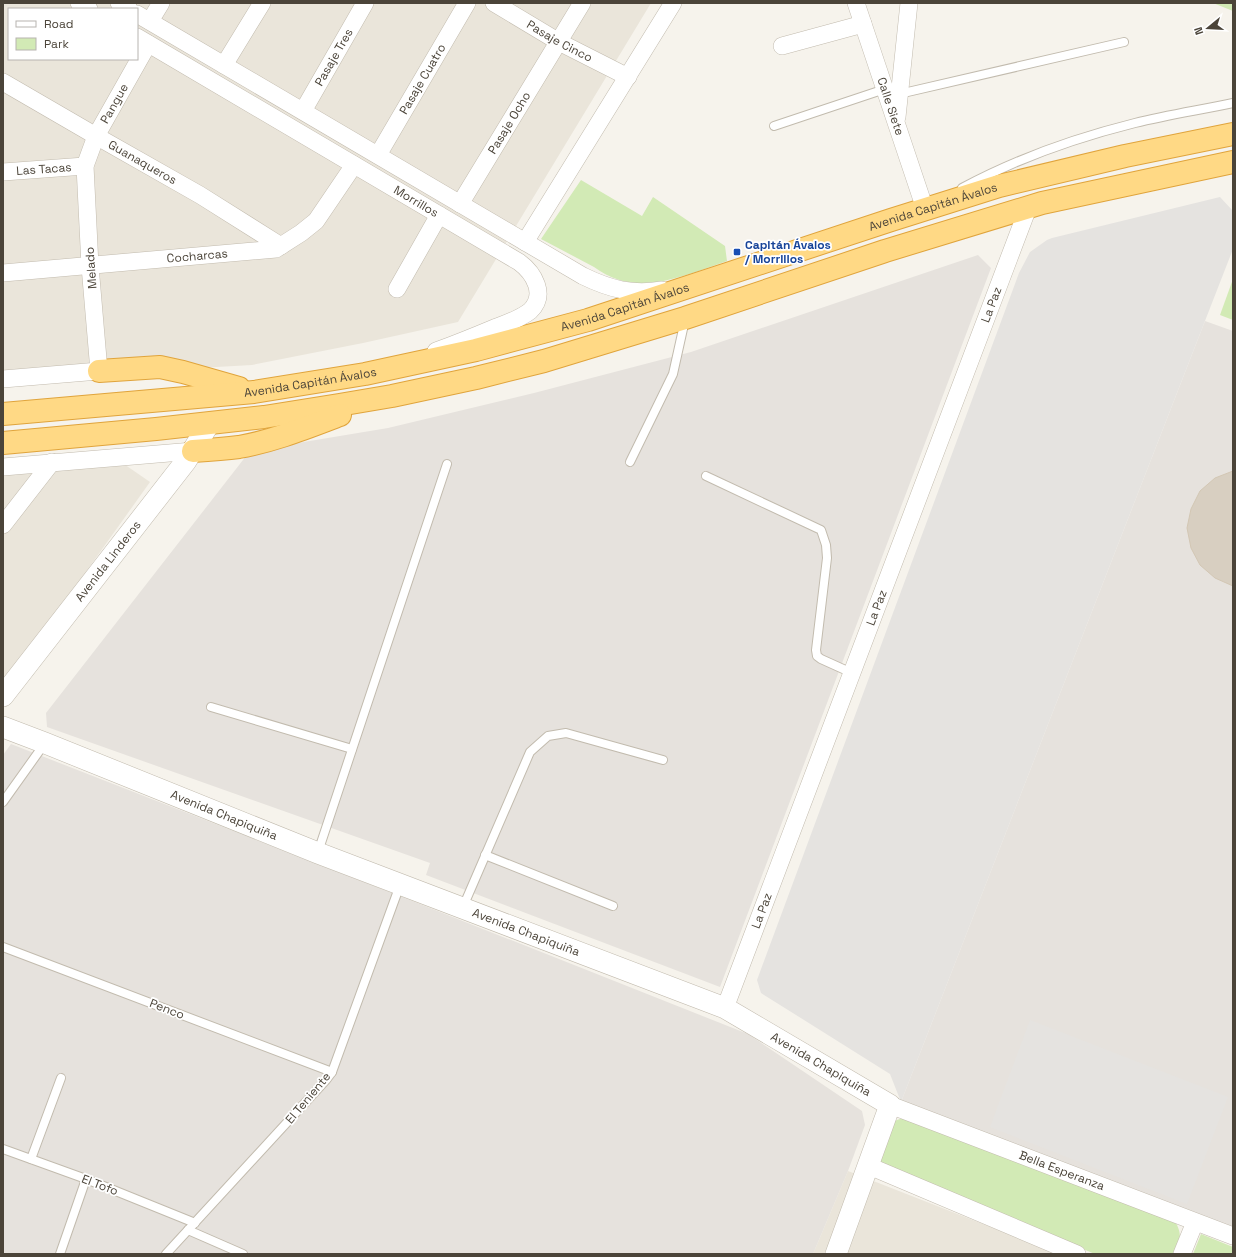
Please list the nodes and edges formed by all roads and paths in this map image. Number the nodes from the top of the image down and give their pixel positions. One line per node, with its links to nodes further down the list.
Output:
1 (161, 3): 10 (street)
2 (262, 3): 17 (street)
3 (365, 3): 22 (street, Pasaje Tres)
4 (467, 3): 26 (street, Pasaje Cuatro)
5 (494, 3): 13 (street, Pasaje Cinco)
6 (582, 3): 13 (street, Pasaje Ocho)
7 (673, 3): 18 (street)
8 (856, 3): 11 (street, Calle Siete)
9 (909, 3): 20 (street)
10 (143, 17): 17 (street, Morrillos)
11 (863, 24): 15 (street); 20 (street, Calle Siete)
12 (142, 40): 28 (street, Morrillos)
13 (559, 42): 18 (street, Pasaje Cinco); 31 (street, Pasaje Ocho)
14 (1124, 42): 20 (lane)
15 (782, 46)
16 (132, 60): 25 (street, Pangue)
17 (224, 65): 22 (street, Morrillos)
18 (628, 77): 35 (street)
19 (3, 82): 25 (street, Guanaqueros)
20 (892, 92): 23 (lane); 33 (street, Calle Siete)
21 (1233, 103): 33 (lane)
22 (303, 111): 26 (street, Morrillos)
23 (774, 126)
24 (1233, 134): 33 (highway, Avenida Capitán Ávalos)
25 (96, 136): 29 (street, Pangue); 36 (street, Guanaqueros)
26 (378, 155): 31 (street, Morrillos)
27 (1233, 162): 32 (highway)
28 (354, 165): 34 (street, Morrillos); 36 (street, Cocharcas)
29 (85, 166): 30 (street, Las Tacas); 37 (street, Melado)
30 (3, 172)
31 (460, 204): 35 (street, Morrillos)
32 (1028, 208): 41 (highway); 57 (street, La Paz)
33 (925, 209): 39 (highway, Avenida Capitán Ávalos)
34 (439, 215): 40 (street); 42 (street, Morrillos)
35 (525, 242): 39 (street, Morrillos)
36 (281, 246): 37 (street, Cocharcas)
37 (90, 266): 38 (street, Cocharcas); 43 (street, Melado)
38 (3, 273)
39 (692, 285): 42 (highway, Avenida Capitán Ávalos)
40 (397, 290)
41 (685, 318): 46 (highway); 52 (lane)
42 (395, 368): 45 (highway, Avenida Capitán Ávalos)
43 (99, 371): 44 (street); 45 (highway)
44 (3, 379)
45 (254, 392): 47 (highway, Avenida Capitán Ávalos); 48 (highway)
46 (392, 396): 48 (highway); 50 (highway)
47 (3, 414)
48 (209, 424): 49 (highway); 50 (street, Avenida Linderos)
49 (3, 442)
50 (193, 451): 51 (street); 58 (street, Avenida Linderos)
51 (52, 462): 54 (street); 56 (street)
52 (630, 462)
53 (447, 464): 62 (lane)
54 (3, 467)
55 (706, 476): 57 (lane)
56 (3, 525)
57 (852, 673): 71 (street, La Paz)
58 (3, 696)
59 (211, 706): 62 (lane)
60 (3, 727): 61 (street, Avenida Chapiquiña)
61 (45, 743): 64 (lane); 65 (street, Avenida Chapiquiña)
62 (352, 749): 65 (lane)
63 (663, 760): 66 (lane)
64 (3, 802)
65 (318, 853): 67 (street, Avenida Chapiquiña)
66 (485, 855): 68 (lane); 69 (lane)
67 (400, 884): 69 (street, Avenida Chapiquiña); 72 (lane, El Teniente)
68 (613, 906)
69 (463, 908): 71 (street, Avenida Chapiquiña)
70 (3, 947): 72 (lane, Penco)
71 (725, 1008): 74 (street, Avenida Chapiquiña)
72 (332, 1072): 80 (lane, El Teniente)
73 (61, 1078): 76 (lane)
74 (890, 1105): 77 (street); 79 (street, Bella Esperanza)
75 (3, 1149): 76 (lane, El Tofo)
76 (31, 1159): 78 (lane, El Tofo)
77 (869, 1166): 86 (street); 87 (street)
78 (86, 1179): 80 (lane, El Tofo); 83 (lane)
79 (1195, 1222): 82 (street, Bella Esperanza); 88 (street)
80 (195, 1223): 81 (lane, El Teniente)
81 (188, 1230): 84 (lane, El Teniente); 85 (lane)
82 (1233, 1236)
83 (60, 1254)
84 (166, 1254)
85 (243, 1254)
86 (836, 1254)
87 (1077, 1254)
88 (1182, 1254)

